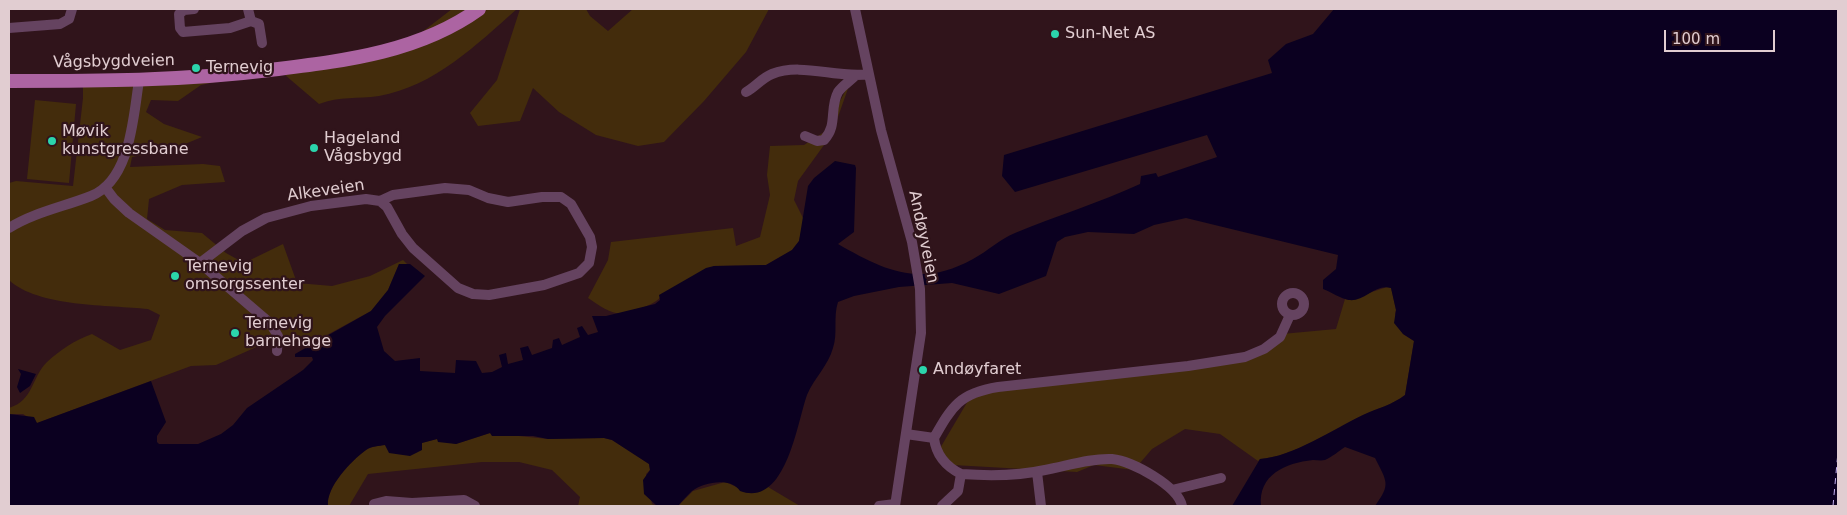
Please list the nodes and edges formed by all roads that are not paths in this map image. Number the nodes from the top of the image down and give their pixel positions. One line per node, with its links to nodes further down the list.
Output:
1 (72, 9): 7 (street)
2 (194, 9): 6 (street)
3 (248, 9): 6 (street)
4 (479, 9): 12 (main road, Vågsbygdveien)
5 (855, 9): 9 (street, Andøyveien)
6 (251, 21): 8 (street)
7 (9, 28)
8 (262, 43)
9 (869, 74): 10 (street); 21 (street, Andøyveien)
10 (855, 76): 13 (street); 14 (street)
11 (9, 81): 12 (main road, Vågsbygdveien)
12 (139, 81): 15 (street)
13 (746, 92)
14 (804, 136)
15 (105, 187): 17 (street); 18 (street)
16 (380, 201): 16 (street, Alkeveien); 18 (street, Alkeveien)
17 (9, 228)
18 (200, 263): 20 (street)
19 (1290, 315): 22 (street)
20 (277, 351)
21 (906, 434): 22 (street); 28 (street, Andøyveien)
22 (934, 438): 24 (street)
23 (1037, 472): 24 (street); 26 (street); 32 (street)
24 (961, 474): 31 (street)
25 (1220, 478): 26 (street)
26 (1172, 490): 33 (street)
27 (374, 504): 29 (street)
28 (895, 505): 30 (street, Andøyveien)
29 (475, 506)
30 (879, 506)
31 (942, 506)
32 (1041, 506)
33 (1182, 506)

